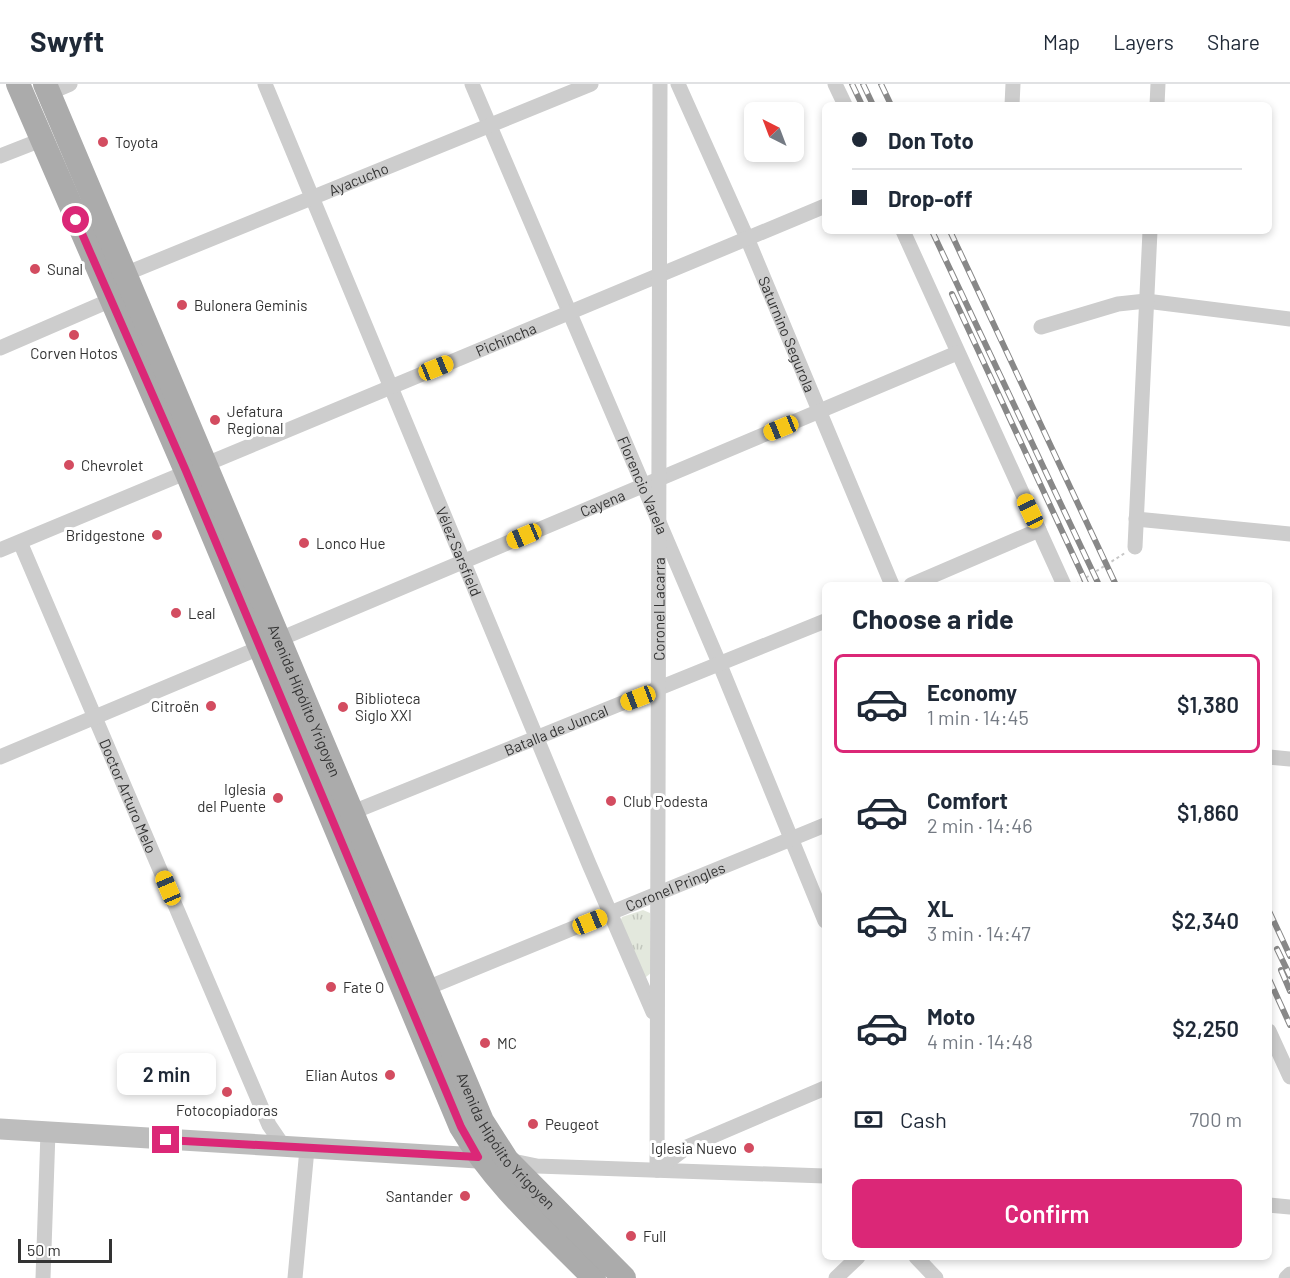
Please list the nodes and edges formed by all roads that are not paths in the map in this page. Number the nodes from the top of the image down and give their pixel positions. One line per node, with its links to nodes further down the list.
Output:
1 (18, 84): 15 (main road, Avenida Hipólito Yrigoyen)
2 (265, 84): 17 (street, Vélez Sarsfield)
3 (472, 84): 14 (street, Florencio Varela)
4 (591, 84): 14 (street, Ayacucho)
5 (660, 84): 23 (street, Coronel Lacarra)
6 (678, 84): 21 (street, Saturnino Segurola)
7 (835, 84): 11 (street)
8 (1013, 84): 12 (street)
9 (1158, 84): 13 (street)
10 (55, 87): 22 (main road, Avenida Hipólito Yrigoyen)
11 (844, 102)
12 (1012, 102)
13 (1156, 102)
14 (488, 124): 17 (street, Ayacucho); 26 (street, Florencio Varela)
15 (41, 140): 16 (street); 24 (main road, Avenida Hipólito Yrigoyen)
16 (0, 156)
17 (312, 197): 22 (street, Ayacucho); 31 (street, Vélez Sarsfield)
18 (822, 207): 21 (street, Pichincha)
19 (904, 234): 30 (street)
20 (1150, 234): 25 (street)
21 (747, 238): 23 (street, Pichincha); 32 (street, Saturnino Segurola)
22 (125, 274): 33 (main road, Avenida Hipólito Yrigoyen)
23 (659, 277): 26 (street, Pichincha); 34 (street, Coronel Lacarra)
24 (111, 300): 29 (street); 33 (main road, Avenida Hipólito Yrigoyen)
25 (1146, 301): 27 (street); 28 (street); 36 (street)
26 (569, 314): 31 (street, Pichincha); 35 (street, Florencio Varela)
27 (1290, 319)
28 (1041, 327)
29 (0, 348)
30 (957, 353): 32 (street, Cayena); 38 (street)
31 (392, 386): 33 (street, Pichincha); 43 (street, Vélez Sarsfield)
32 (821, 412): 34 (street, Cayena); 44 (street, Saturnino Segurola)
33 (196, 467): 40 (street, Pichincha); 48 (main road, Avenida Hipólito Yrigoyen)
34 (660, 478): 35 (street, Cayena); 37 (street, Coronel Lacarra)
35 (643, 485): 37 (street, Florencio Varela); 43 (street, Cayena)
36 (1136, 519): 39 (street); 41 (street)
37 (660, 526): 49 (street, Florencio Varela); 50 (street, Coronel Lacarra)
38 (1039, 531): 45 (street); 46 (street)
39 (1290, 534)
40 (20, 542): 42 (street, Pichincha); 51 (street, Doctor Arturo Melo)
41 (1135, 547)
42 (0, 550)
43 (464, 562): 48 (street, Cayena); 52 (street, Vélez Sarsfield)
44 (891, 582)
45 (918, 582)
46 (1064, 582)
47 (822, 622): 49 (street, Batalla de Juncal)
48 (269, 643): 51 (street, Cayena); 56 (main road, Avenida Hipólito Yrigoyen); 71 (main road, Avenida Hipólito Yrigoyen)
49 (720, 665): 50 (street, Batalla de Juncal); 58 (street, Florencio Varela)
50 (658, 690): 52 (street, Batalla de Juncal); 59 (street, Coronel Lacarra)
51 (94, 717): 53 (street, Cayena); 69 (street, Doctor Arturo Melo)
52 (536, 738): 56 (street, Batalla de Juncal); 60 (street, Vélez Sarsfield)
53 (0, 757)
54 (1272, 757): 55 (street)
55 (1290, 759)
56 (353, 812): 62 (main road, Avenida Hipólito Yrigoyen)
57 (822, 826): 58 (street, Coronel Pringles)
58 (790, 840): 59 (street, Coronel Pringles); 61 (street, Florencio Varela)
59 (657, 894): 60 (street, Coronel Pringles); 63 (street, Coronel Lacarra)
60 (610, 914): 62 (street, Coronel Pringles); 63 (street, Vélez Sarsfield)
61 (822, 914)
62 (427, 988): 72 (main road, Avenida Hipólito Yrigoyen)
63 (655, 1018): 73 (street, Coronel Lacarra)
64 (1272, 1038): 65 (street)
65 (1290, 1077)
66 (822, 1089): 73 (street)
67 (0, 1129): 68 (street)
68 (48, 1132): 69 (street); 80 (street)
69 (284, 1147): 70 (street)
70 (307, 1149): 71 (street); 81 (street)
71 (478, 1157): 72 (street); 82 (main road, Avenida Hipólito Yrigoyen)
72 (507, 1160): 73 (street); 83 (main road, Avenida Hipólito Yrigoyen)
73 (657, 1170): 74 (street)
74 (822, 1176)
75 (1272, 1205): 76 (street)
76 (1290, 1207)
77 (855, 1260): 84 (street)
78 (919, 1260): 85 (street)
79 (1290, 1274): 86 (street)
80 (43, 1278)
81 (296, 1278)
82 (594, 1278)
83 (624, 1278)
84 (836, 1278)
85 (936, 1278)
86 (1286, 1278)

